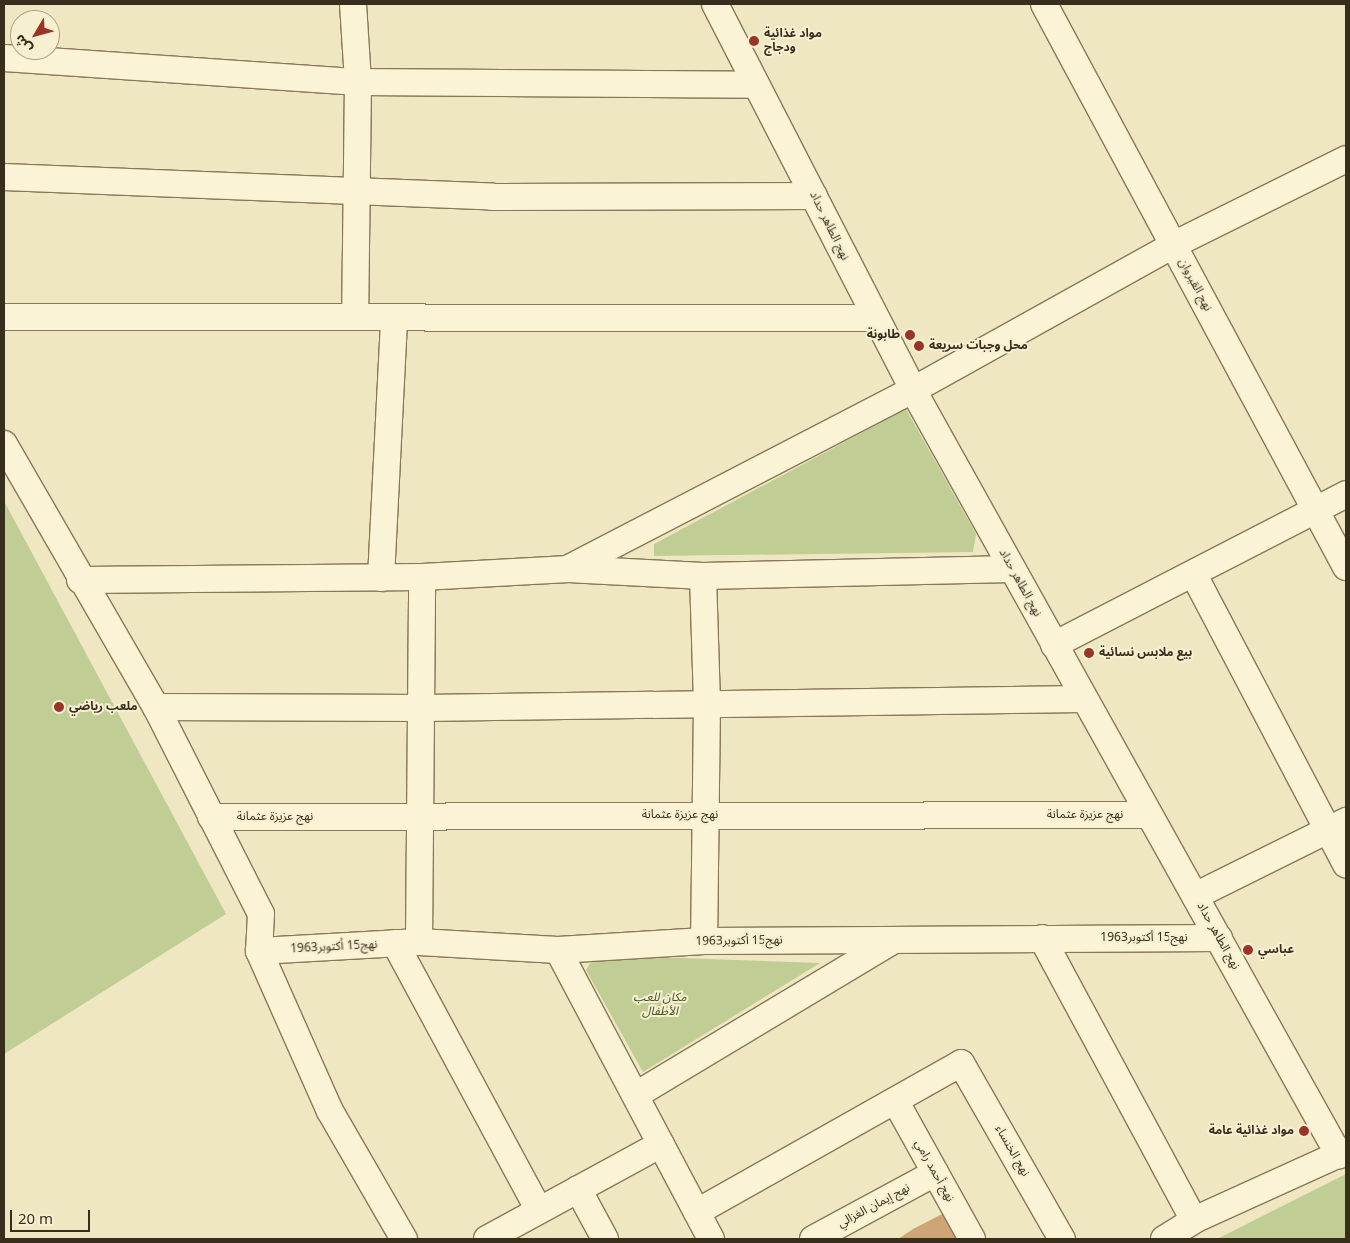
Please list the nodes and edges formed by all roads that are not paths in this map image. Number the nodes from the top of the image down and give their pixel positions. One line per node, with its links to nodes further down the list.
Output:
1 (353, 4): 5 (street)
2 (715, 4): 6 (street, نهج الطاهر حداد)
3 (1044, 4): 11 (street, نهج القيروان)
4 (4, 58): 5 (street)
5 (358, 82): 6 (street); 9 (street)
6 (756, 85): 10 (street, نهج الطاهر حداد)
7 (1346, 159): 11 (street)
8 (4, 177): 9 (street)
9 (356, 190): 10 (street); 12 (street)
10 (814, 196): 14 (street, نهج الطاهر حداد)
11 (1173, 245): 16 (street); 19 (street, نهج القيروان)
12 (356, 315): 13 (street); 15 (street)
13 (4, 316)
14 (874, 318): 15 (street); 16 (street, نهج الطاهر حداد)
15 (394, 319): 26 (street)
16 (913, 390): 21 (street); 22 (street, نهج الطاهر حداد)
17 (4, 444): 27 (street)
18 (1346, 494): 19 (street)
19 (1316, 511): 20 (street, نهج القيروان); 23 (street)
20 (1346, 567)
21 (569, 569): 24 (street); 25 (street)
22 (1012, 569): 24 (street); 28 (street, نهج الطاهر حداد)
23 (1194, 575): 28 (street); 37 (street)
24 (703, 576): 30 (street)
25 (422, 577): 26 (street); 32 (street)
26 (381, 578): 27 (street)
27 (80, 580): 31 (street)
28 (1054, 645): 29 (street, نهج الطاهر حداد)
29 (1083, 699): 30 (street); 34 (street, نهج الطاهر حداد)
30 (707, 703): 32 (street); 33 (street)
31 (156, 708): 32 (street); 35 (street)
32 (423, 708): 36 (street)
33 (705, 815): 34 (street, نهج عزيزة عثمانة); 36 (street, نهج عزيزة عثمانة); 43 (street)
34 (1149, 815): 39 (street, نهج الطاهر حداد)
35 (211, 817): 36 (street, نهج عزيزة عثمانة); 46 (street)
36 (422, 817): 44 (street)
37 (1337, 826): 38 (street); 39 (street)
38 (1346, 864)
39 (1196, 896): 41 (street, نهج الطاهر حداد)
40 (1042, 938): 41 (street, نهج15 أكتوبر1963); 42 (street, نهج15 أكتوبر1963); 55 (street)
41 (1219, 938): 50 (street, نهج الطاهر حداد)
42 (892, 940): 43 (street, نهج15 أكتوبر1963); 47 (street)
43 (704, 941): 45 (street, نهج15 أكتوبر1963)
44 (407, 943): 45 (street, نهج15 أكتوبر1963); 46 (street, نهج15 أكتوبر1963); 53 (street)
45 (558, 950): 47 (street)
46 (259, 951): 56 (street)
47 (636, 1096): 49 (street)
48 (896, 1102): 51 (street, نهج أحمد رامي); 54 (street); 62 (street, نهج الخنساء)
49 (662, 1144): 52 (street); 54 (street)
50 (1343, 1153): 55 (street)
51 (935, 1174): 60 (street, نهج إيمان الغزالي); 61 (street, نهج أحمد رامي)
52 (578, 1189): 53 (street); 58 (street)
53 (539, 1210): 57 (street)
54 (697, 1212): 59 (street)
55 (1194, 1220): 63 (street)
56 (404, 1239)
57 (487, 1239)
58 (605, 1239)
59 (711, 1239)
60 (813, 1239)
61 (972, 1239)
62 (1062, 1239)
63 (1164, 1239)

